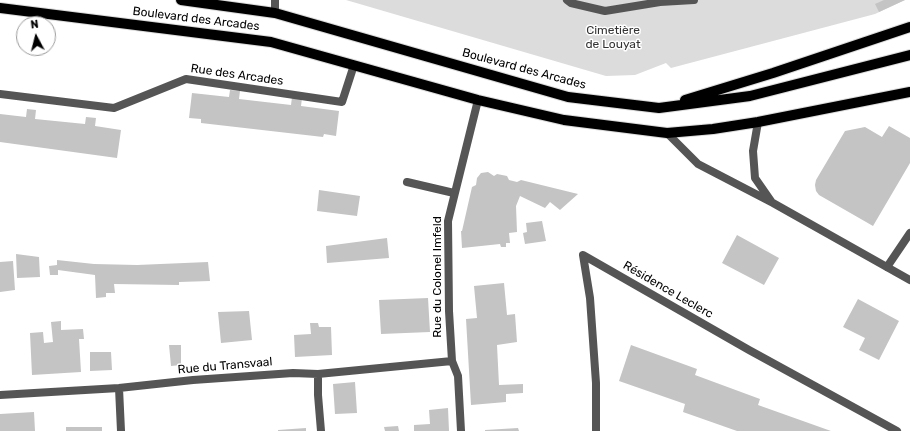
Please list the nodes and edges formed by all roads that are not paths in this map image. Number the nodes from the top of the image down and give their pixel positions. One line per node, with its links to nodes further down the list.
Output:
1 (181, 0): 7 (main road, Boulevard des Arcades)
2 (275, 0): 7 (street)
3 (567, 0): 5 (street)
4 (694, 0): 5 (street)
5 (661, 1)
6 (0, 8): 10 (main road, Boulevard des Arcades)
7 (275, 13): 14 (main road, Boulevard des Arcades)
8 (910, 27): 14 (main road)
9 (910, 55): 14 (main road, Boulevard des Arcades)
10 (354, 65): 12 (street, Rue des Arcades); 13 (main road, Boulevard des Arcades)
11 (910, 92): 15 (main road, Boulevard des Arcades)
12 (0, 94)
13 (478, 100): 16 (main road, Boulevard des Arcades); 18 (street, Rue du Colonel Imfeld)
14 (659, 108)
15 (758, 122): 16 (main road, Boulevard des Arcades); 19 (street)
16 (667, 133): 19 (street)
17 (407, 182): 18 (street)
18 (454, 193): 23 (street, Rue du Colonel Imfeld)
19 (773, 203): 21 (street)
20 (910, 233): 21 (street)
21 (887, 267): 22 (street)
22 (910, 280)
23 (452, 361): 24 (street, Rue du Transvaal); 29 (street, Rue du Colonel Imfeld)
24 (318, 374): 25 (street, Rue du Transvaal); 28 (street)
25 (119, 388): 26 (street, Rue du Transvaal); 27 (street)
26 (0, 395)
27 (120, 431)
28 (321, 431)
29 (462, 431)
30 (596, 431): 31 (street, Résidence Leclerc)
31 (897, 431)

